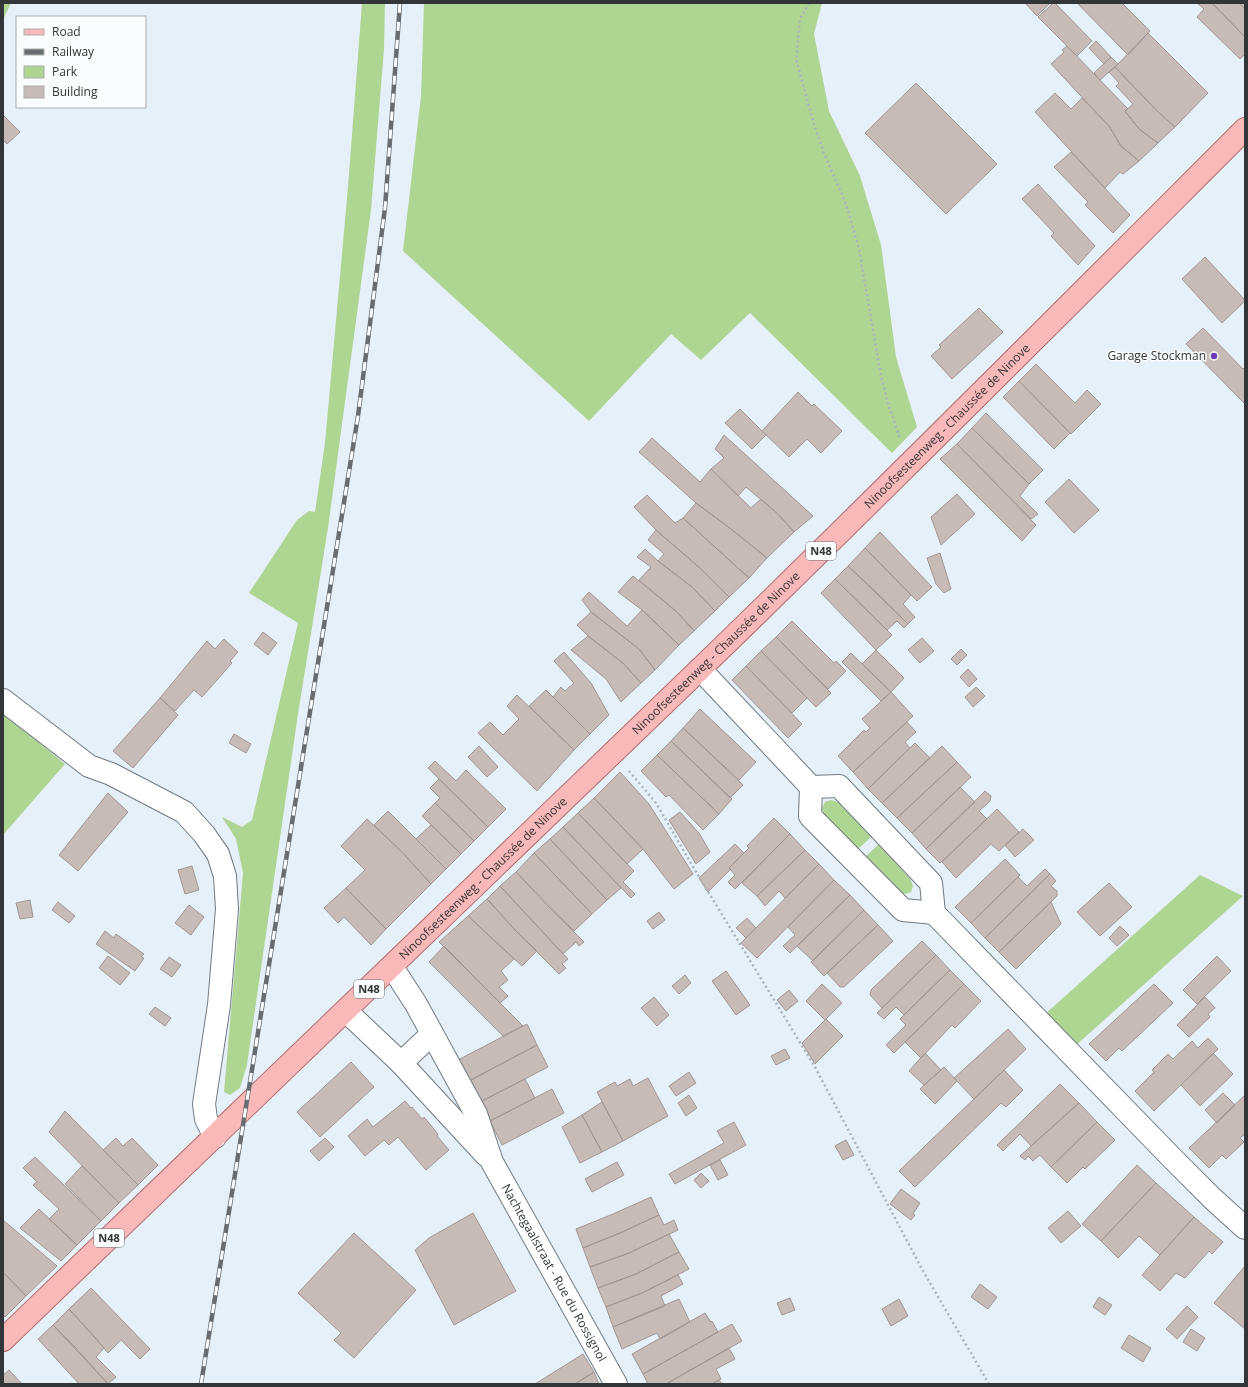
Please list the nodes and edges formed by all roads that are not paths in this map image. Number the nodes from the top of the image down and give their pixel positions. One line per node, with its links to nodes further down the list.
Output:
1 (1245, 129): 2 (main road, Ninoofsesteenweg - Chaussée de Ninove / N48)
2 (700, 669): 4 (street); 6 (main road, Ninoofsesteenweg - Chaussée de Ninove / N48)
3 (3, 700): 10 (street)
4 (811, 788): 5 (street); 5 (street)
5 (934, 913): 12 (street)
6 (392, 967): 7 (main road, Ninoofsesteenweg - Chaussée de Ninove / N48); 8 (street, Nachtegaalstraat - Rue du Rossignol)
7 (346, 1011): 9 (street, Nachtegaalstraat - Rue du Rossignol); 10 (main road, Ninoofsesteenweg - Chaussée de Ninove / N48)
8 (432, 1034): 9 (street); 11 (street, Nachtegaalstraat - Rue du Rossignol)
9 (401, 1063): 11 (street, Nachtegaalstraat - Rue du Rossignol)
10 (215, 1137): 13 (main road, N48)
11 (492, 1162): 14 (street, Nachtegaalstraat - Rue du Rossignol)
12 (1245, 1228)
13 (3, 1340)
14 (616, 1384)

